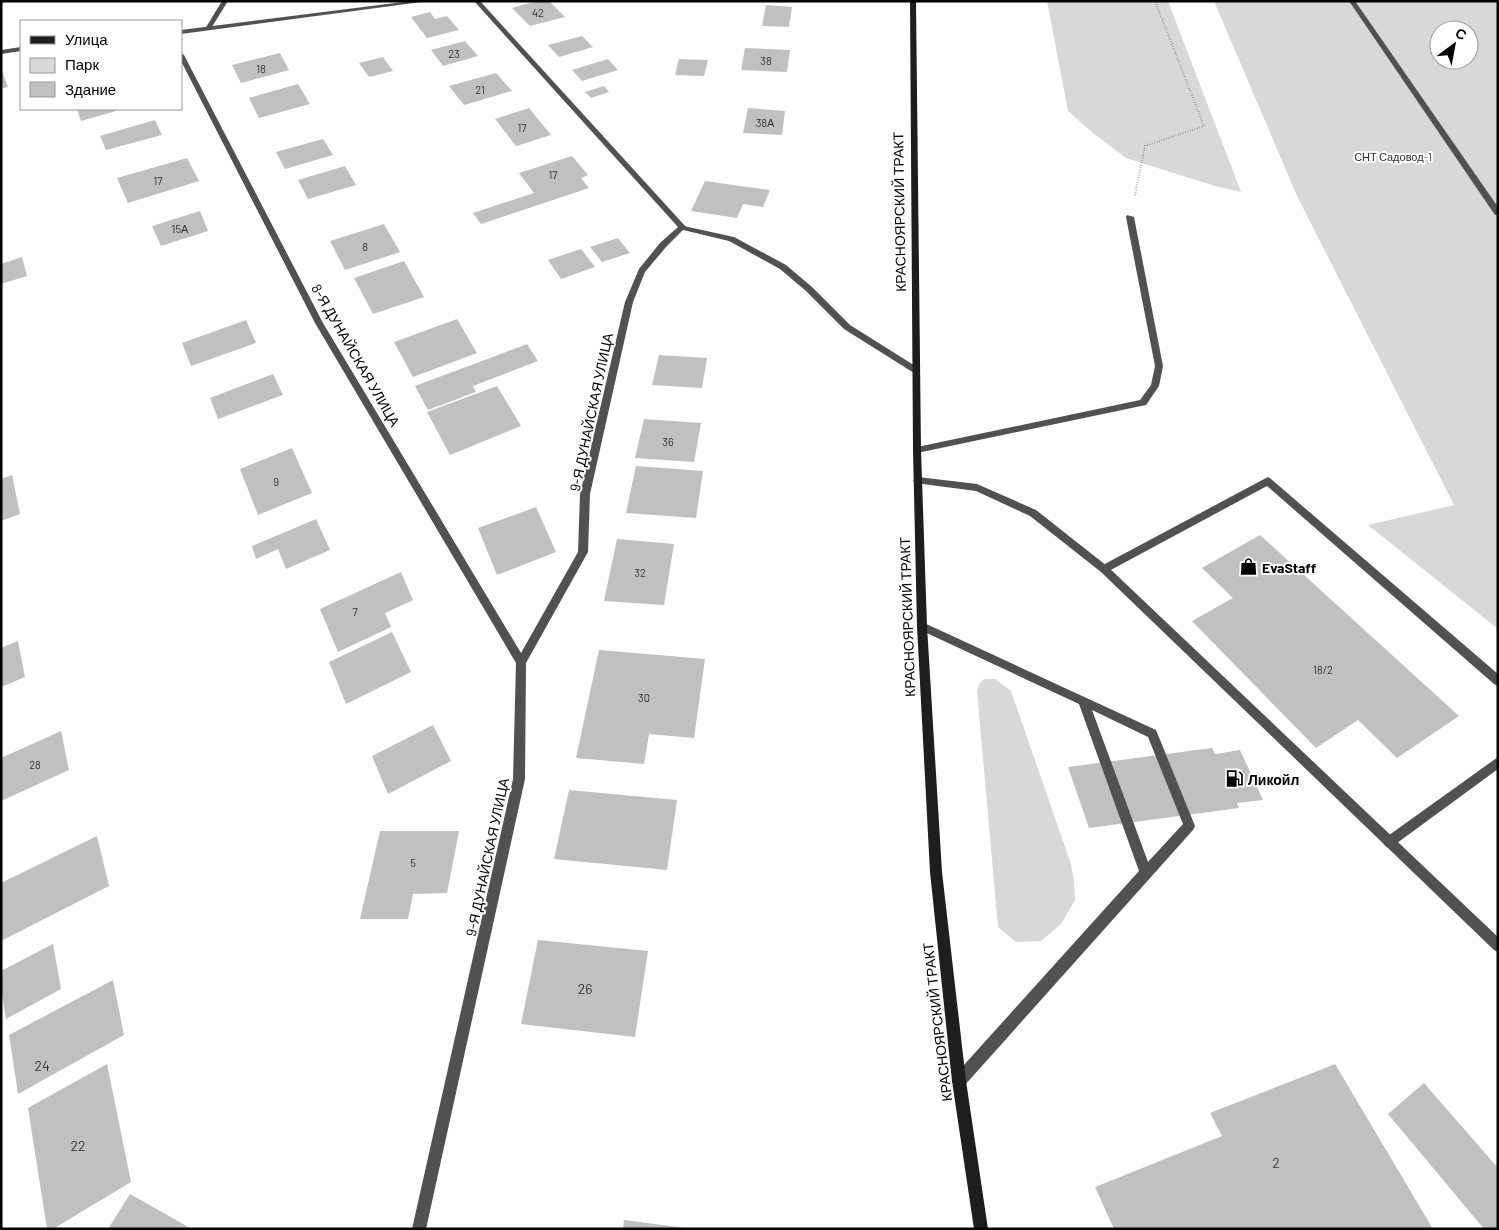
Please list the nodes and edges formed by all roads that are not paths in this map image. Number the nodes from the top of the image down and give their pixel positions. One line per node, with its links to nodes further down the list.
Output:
1 (225, 1): 6 (street)
2 (426, 1): 6 (street)
3 (477, 1): 13 (street)
4 (913, 1): 14 (main road, КРАСНОЯРСКИЙ ТРАКТ)
5 (1352, 1): 11 (street)
6 (208, 29): 7 (street)
7 (182, 32)
8 (20, 49): 9 (street)
9 (1, 52)
10 (182, 57): 19 (street, 8-Я ДУНАЙСКАЯ УЛИЦА)
11 (1498, 213)
12 (1130, 218): 15 (street)
13 (682, 227): 14 (street); 19 (street, 9-Я ДУНАЙСКАЯ УЛИЦА)
14 (917, 371): 15 (main road, КРАСНОЯРСКИЙ ТРАКТ)
15 (917, 450): 16 (main road, КРАСНОЯРСКИЙ ТРАКТ)
16 (918, 481): 17 (street); 18 (main road, КРАСНОЯРСКИЙ ТРАКТ)
17 (1104, 569): 20 (street); 23 (street)
18 (922, 626): 21 (street); 26 (main road, КРАСНОЯРСКИЙ ТРАКТ)
19 (521, 662): 27 (street, 9-Я ДУНАЙСКАЯ УЛИЦА)
20 (1498, 681)
21 (1083, 701): 24 (street); 24 (street)
22 (1498, 762): 23 (street)
23 (1389, 842): 25 (street)
24 (1146, 873): 26 (street)
25 (1498, 946)
26 (959, 1081): 28 (main road, КРАСНОЯРСКИЙ ТРАКТ)
27 (419, 1229)
28 (981, 1229)

